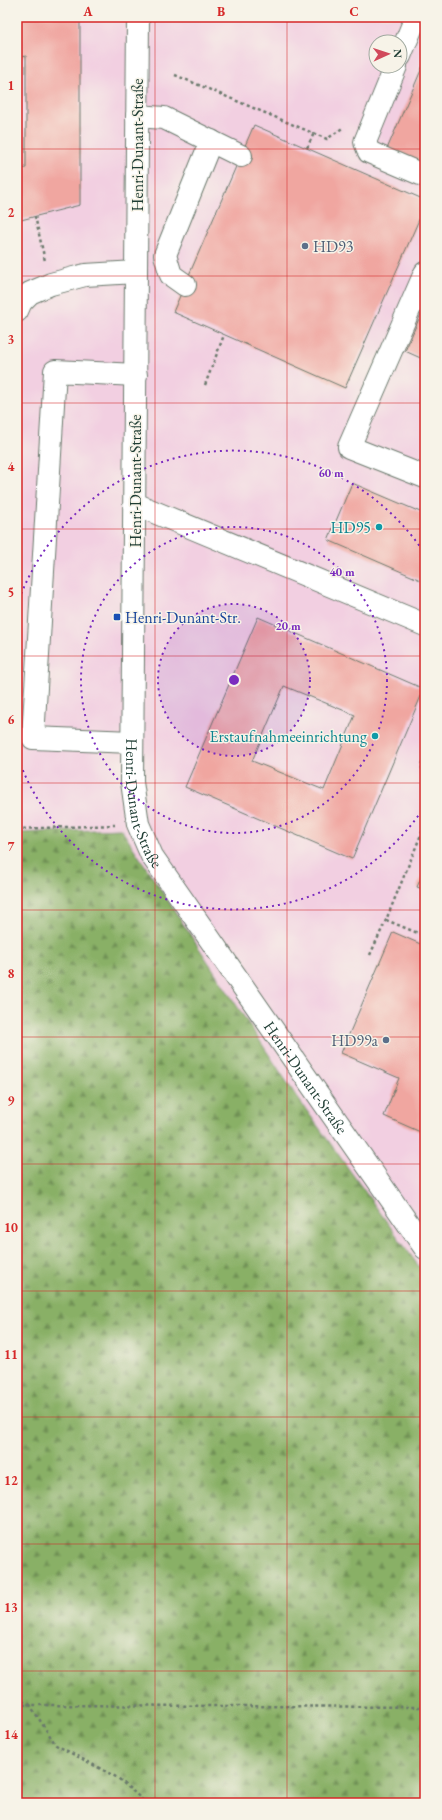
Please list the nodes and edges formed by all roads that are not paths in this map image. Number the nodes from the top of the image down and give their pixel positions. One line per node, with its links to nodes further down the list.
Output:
1 (138, 17): 5 (street, Henri-Dunant-Straße)
2 (416, 17): 3 (street)
3 (408, 36)
4 (393, 74): 8 (street)
5 (137, 116): 6 (street); 9 (street, Henri-Dunant-Straße)
6 (211, 141): 7 (street); 11 (street)
7 (241, 156)
8 (425, 176)
9 (136, 272): 12 (street); 14 (street, Henri-Dunant-Straße)
10 (425, 273): 15 (street)
11 (185, 285)
12 (23, 293): 13 (street)
13 (17, 311)
14 (136, 375): 16 (street, Henri-Dunant-Straße); 18 (street)
15 (425, 477)
16 (135, 504): 17 (street); 18 (street, Henri-Dunant-Straße)
17 (425, 625)
18 (132, 742): 19 (street, Henri-Dunant-Straße)
19 (425, 1248)

